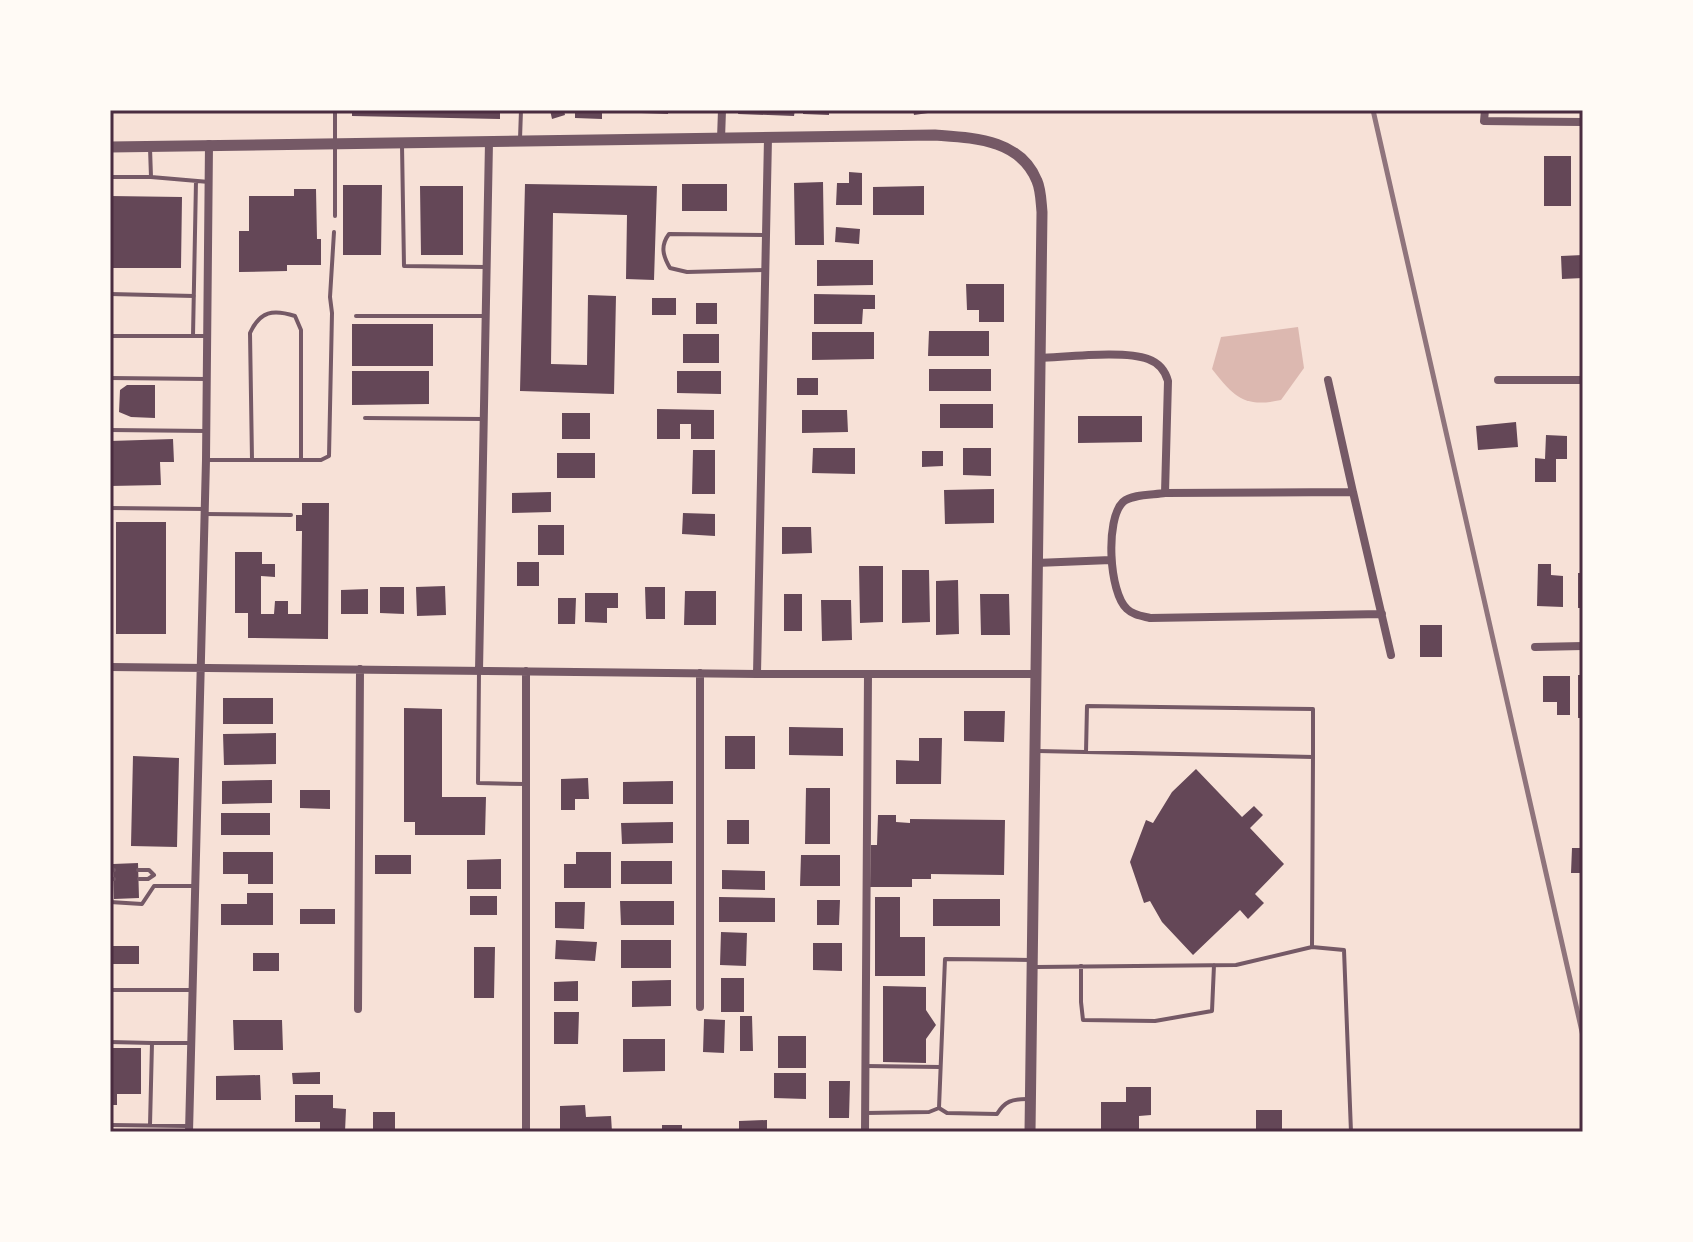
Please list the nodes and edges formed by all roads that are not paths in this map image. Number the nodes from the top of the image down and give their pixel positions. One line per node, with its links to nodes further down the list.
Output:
1 (335, 110): 9 (lane)
2 (521, 110): 8 (lane)
3 (722, 110): 7 (street)
4 (1485, 110): 5 (street)
5 (1583, 122)
6 (768, 138): 7 (street); 21 (street); 31 (street)
7 (721, 139): 8 (street)
8 (520, 141): 11 (street)
9 (334, 142): 10 (street); 12 (street); 19 (lane)
10 (402, 142): 11 (street); 22 (lane)
11 (489, 142): 22 (street)
12 (209, 144): 13 (street); 18 (street)
13 (150, 146): 14 (street); 16 (lane)
14 (110, 147)
15 (110, 177): 16 (lane)
16 (151, 177): 17 (lane)
17 (196, 181): 18 (lane); 25 (lane)
18 (209, 182): 30 (street)
19 (335, 216)
20 (334, 232): 43 (lane)
21 (766, 235): 23 (street); 23 (lane)
22 (488, 267): 27 (street)
23 (765, 270): 61 (street)
24 (110, 294): 25 (lane)
25 (194, 296): 29 (lane)
26 (356, 316): 27 (lane)
27 (487, 316): 38 (street)
28 (110, 336): 29 (lane)
29 (193, 336): 30 (lane)
30 (207, 336): 33 (street)
31 (1040, 358): 45 (street); 50 (street)
32 (110, 378): 33 (lane)
33 (207, 379): 40 (street)
34 (1328, 380): 44 (street)
35 (1498, 380): 36 (street)
36 (1583, 380)
37 (365, 418): 38 (lane)
38 (485, 419): 58 (street)
39 (110, 430): 40 (lane)
40 (206, 431): 41 (street)
41 (206, 460): 42 (lane); 47 (street)
42 (252, 460): 43 (lane); 43 (lane)
43 (301, 460)
44 (1353, 492): 45 (street); 51 (street)
45 (1165, 493): 49 (street)
46 (110, 508): 47 (lane)
47 (205, 512): 48 (lane); 56 (street)
48 (291, 515)
49 (1111, 560): 50 (street); 51 (street)
50 (1036, 563): 63 (street)
51 (1382, 614): 54 (street)
52 (1583, 646): 53 (street)
53 (1535, 647)
54 (1391, 655)
55 (110, 667): 56 (street)
56 (200, 667): 57 (street); 72 (street)
57 (360, 669): 58 (street); 81 (street)
58 (479, 671): 59 (street); 67 (lane)
59 (526, 671): 60 (street); 67 (street)
60 (700, 673): 61 (street); 80 (street)
61 (757, 674): 62 (street)
62 (868, 674): 63 (street); 85 (street)
63 (1035, 674): 64 (street)
64 (1034, 751): 65 (lane); 75 (street)
65 (1086, 752): 66 (lane); 66 (lane)
66 (1313, 757): 74 (lane)
67 (528, 784): 93 (street)
68 (138, 870): 69 (lane)
69 (154, 875): 70 (lane); 71 (lane)
70 (139, 879)
71 (154, 886): 72 (lane); 73 (lane)
72 (195, 886): 79 (street)
73 (110, 902)
74 (1312, 947): 76 (lane); 96 (lane)
75 (1033, 963): 77 (lane); 86 (lane); 87 (street)
76 (1214, 965): 77 (lane); 77 (lane)
77 (1081, 966)
78 (110, 990): 79 (lane)
79 (193, 990): 84 (street)
80 (700, 1007)
81 (358, 1009)
82 (110, 1042): 83 (lane)
83 (152, 1043): 84 (lane); 91 (lane)
84 (191, 1043): 92 (street)
85 (865, 1066): 86 (lane); 89 (street)
86 (940, 1067): 88 (lane)
87 (1030, 1099): 88 (lane); 95 (street)
88 (939, 1108): 89 (lane)
89 (865, 1113): 94 (street)
90 (110, 1125): 91 (lane)
91 (150, 1125): 92 (lane)
92 (189, 1129)
93 (526, 1132)
94 (865, 1132)
95 (1030, 1132)
96 (1351, 1132)

